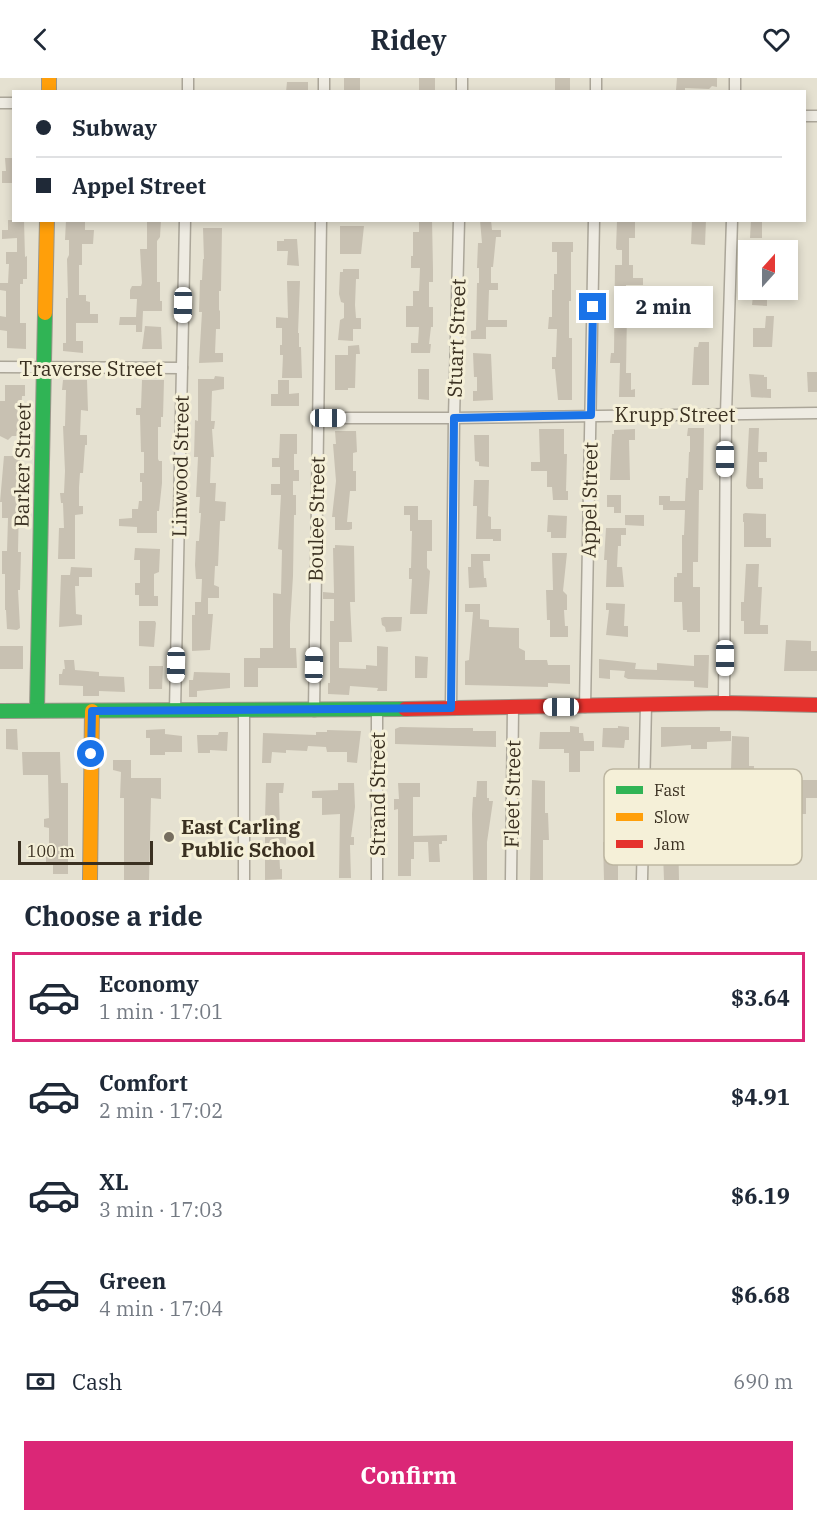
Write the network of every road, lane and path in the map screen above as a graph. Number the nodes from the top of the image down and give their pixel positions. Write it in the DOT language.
graph roads {
  1 [pos="46,222"];
  2 [pos="185,222"];
  3 [pos="321,222"];
  4 [pos="459,222"];
  5 [pos="594,222"];
  6 [pos="732,222"];
  7 [pos="0,368"];
  8 [pos="44,368"];
  9 [pos="182,368"];
  10 [pos="817,413"];
  11 [pos="726,414"];
  12 [pos="591,415"];
  13 [pos="317,418"];
  14 [pos="454,418"];
  15 [pos="724,703"];
  16 [pos="646,705"];
  17 [pos="817,705"];
  18 [pos="585,707"];
  19 [pos="377,708"];
  20 [pos="451,708"];
  21 [pos="513,708"];
  22 [pos="37,710"];
  23 [pos="0,711"];
  24 [pos="92,711"];
  25 [pos="175,711"];
  26 [pos="244,711"];
  27 [pos="314,711"];
  28 [pos="645,769"];
  29 [pos="642,865"];
  30 [pos="90,880"];
  31 [pos="244,880"];
  32 [pos="377,880"];
  33 [pos="511,880"];
  34 [pos="642,880"];
  1 -- 8 [label="main road, Barker Street"];
  2 -- 9 [label="street, Linwood Street"];
  3 -- 13 [label="street, Boulee Street"];
  4 -- 14 [label="street, Stuart Street"];
  5 -- 12 [label="street, Appel Street"];
  6 -- 11 [label="street"];
  7 -- 8 [label="street, Traverse Street"];
  8 -- 9 [label="street, Traverse Street"];
  8 -- 22 [label="main road, Barker Street"];
  9 -- 25 [label="street, Linwood Street"];
  10 -- 11 [label="street, Krupp Street"];
  11 -- 12 [label="street, Krupp Street"];
  11 -- 15 [label="street"];
  12 -- 14 [label="street, Krupp Street"];
  12 -- 18 [label="street, Appel Street"];
  13 -- 14 [label="street, Krupp Street"];
  13 -- 27 [label="street, Boulee Street"];
  14 -- 20 [label="street, Stuart Street"];
  15 -- 16 [label="main road"];
  15 -- 17 [label="main road"];
  16 -- 18 [label="main road"];
  16 -- 28 [label="street"];
  18 -- 21 [label="main road"];
  19 -- 20 [label="main road"];
  19 -- 27 [label="main road"];
  19 -- 32 [label="street, Strand Street"];
  20 -- 21 [label="main road"];
  21 -- 33 [label="street, Fleet Street"];
  22 -- 23 [label="main road"];
  22 -- 24 [label="main road"];
  24 -- 25 [label="main road"];
  24 -- 30 [label="main road"];
  25 -- 26 [label="main road"];
  26 -- 27 [label="main road"];
  26 -- 31 [label="street"];
  29 -- 34 [label="street"];
}
